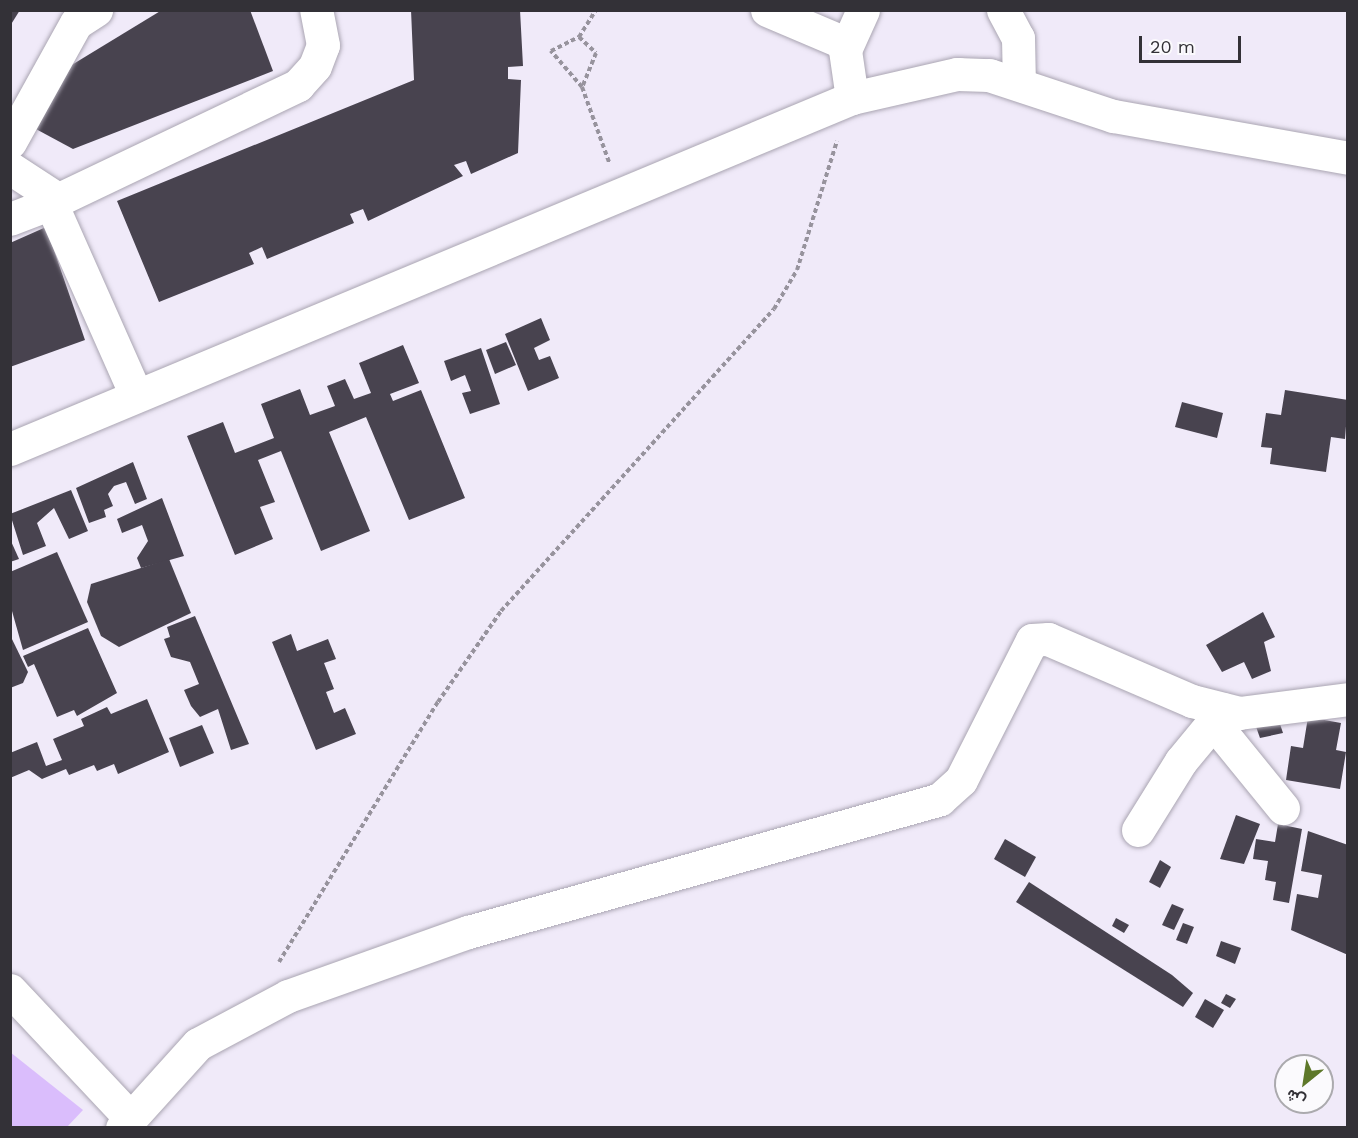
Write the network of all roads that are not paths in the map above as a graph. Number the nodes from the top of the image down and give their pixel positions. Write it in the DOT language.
graph roads {
  1 [pos="316,10"];
  2 [pos="767,10"];
  3 [pos="863,10"];
  4 [pos="1003,10"];
  5 [pos="76,15"];
  6 [pos="847,44"];
  7 [pos="1019,84"];
  8 [pos="852,98"];
  9 [pos="10,142"];
  10 [pos="1347,158"];
  11 [pos="10,168"];
  12 [pos="55,202"];
  13 [pos="10,219"];
  14 [pos="136,395"];
  15 [pos="10,449"];
  16 [pos="1347,699"];
  17 [pos="1218,716"];
  18 [pos="1283,808"];
  19 [pos="1138,830"];
  20 [pos="10,990"];
  21 [pos="126,1123"];
  1 -- 12 [label="street"];
  2 -- 6 [label="street"];
  3 -- 6 [label="street"];
  4 -- 7 [label="street"];
  5 -- 9 [label="street"];
  6 -- 8 [label="street"];
  7 -- 8 [label="street"];
  7 -- 10 [label="street"];
  8 -- 14 [label="street"];
  11 -- 12 [label="street"];
  12 -- 13 [label="street"];
  12 -- 14 [label="street"];
  14 -- 15 [label="street"];
  16 -- 17 [label="street"];
  17 -- 18 [label="street"];
  17 -- 19 [label="street"];
  17 -- 21 [label="street"];
  20 -- 21 [label="street"];
}
